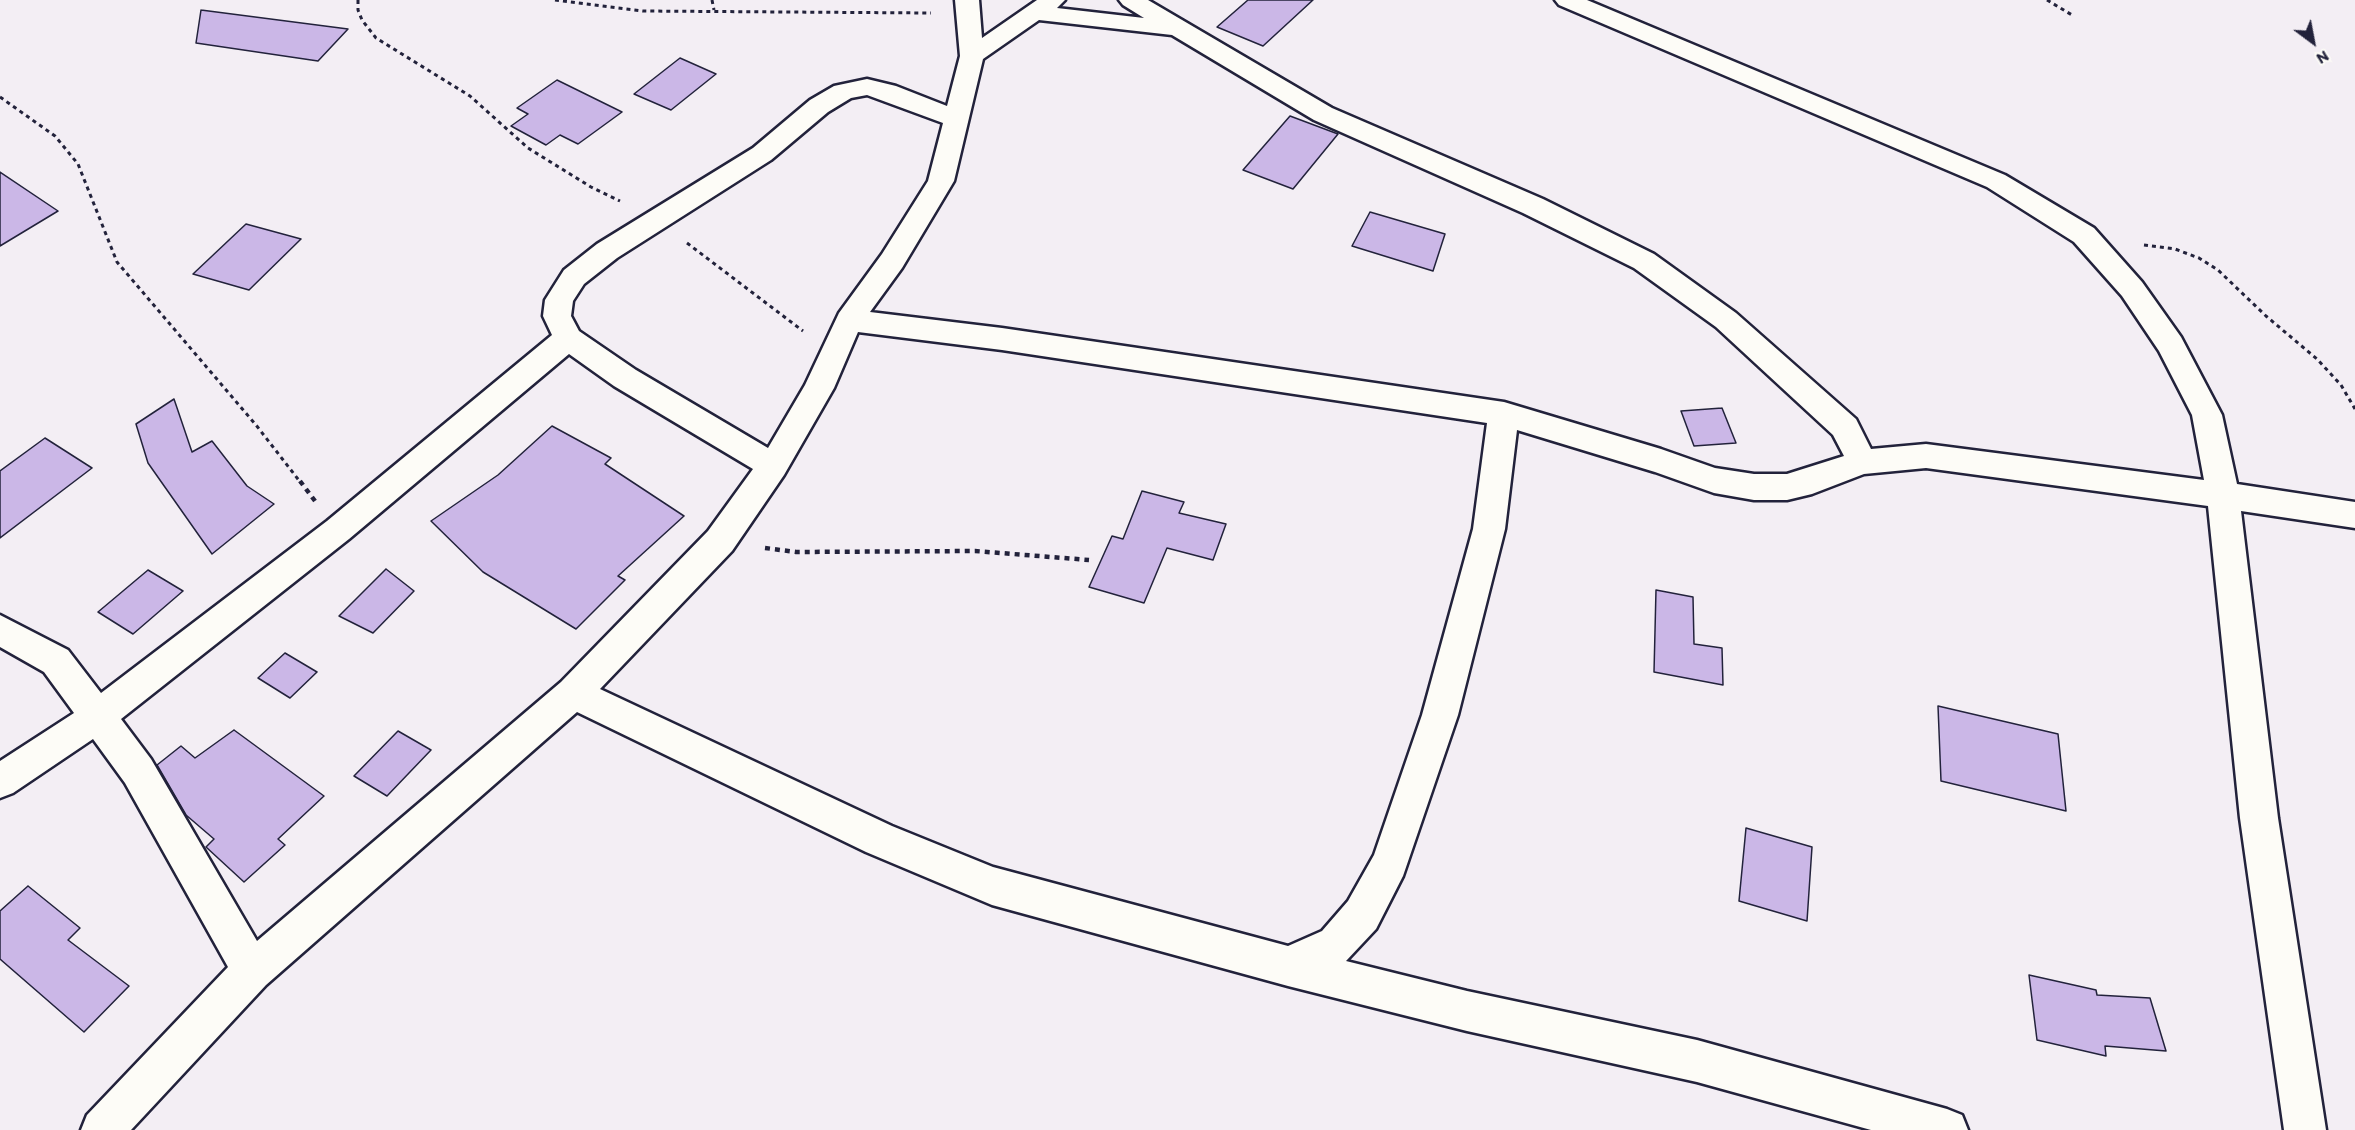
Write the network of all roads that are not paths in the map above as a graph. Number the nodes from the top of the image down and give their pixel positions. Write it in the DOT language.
graph roads {
  1 [pos="1131,0"];
  2 [pos="1567,0"];
  3 [pos="967,6"];
  4 [pos="1045,6"];
  5 [pos="1177,28"];
  6 [pos="972,56"];
  7 [pos="956,119"];
  8 [pos="849,320"];
  9 [pos="568,338"];
  10 [pos="1504,414"];
  11 [pos="1862,462"];
  12 [pos="773,466"];
  13 [pos="2223,495"];
  14 [pos="2355,515"];
  15 [pos="0,630"];
  16 [pos="573,693"];
  17 [pos="97,717"];
  18 [pos="0,781"];
  19 [pos="1288,966"];
  20 [pos="252,971"];
  21 [pos="102,1130"];
  22 [pos="1947,1130"];
  23 [pos="2305,1130"];
  1 -- 5 [label="street"];
  2 -- 13 [label="street"];
  3 -- 6 [label="street"];
  4 -- 5 [label="street"];
  4 -- 6 [label="street"];
  5 -- 11 [label="street"];
  6 -- 7 [label="street"];
  7 -- 8 [label="street"];
  7 -- 9 [label="street"];
  8 -- 10 [label="street"];
  8 -- 12 [label="street"];
  9 -- 12 [label="street"];
  9 -- 17 [label="street"];
  10 -- 11 [label="street"];
  10 -- 19 [label="street"];
  11 -- 13 [label="street"];
  12 -- 16 [label="street"];
  13 -- 14 [label="street"];
  13 -- 23 [label="street"];
  15 -- 17 [label="street"];
  16 -- 19 [label="street"];
  16 -- 20 [label="street"];
  17 -- 18 [label="street"];
  17 -- 20 [label="street"];
  19 -- 22 [label="street"];
  20 -- 21 [label="street"];
}
